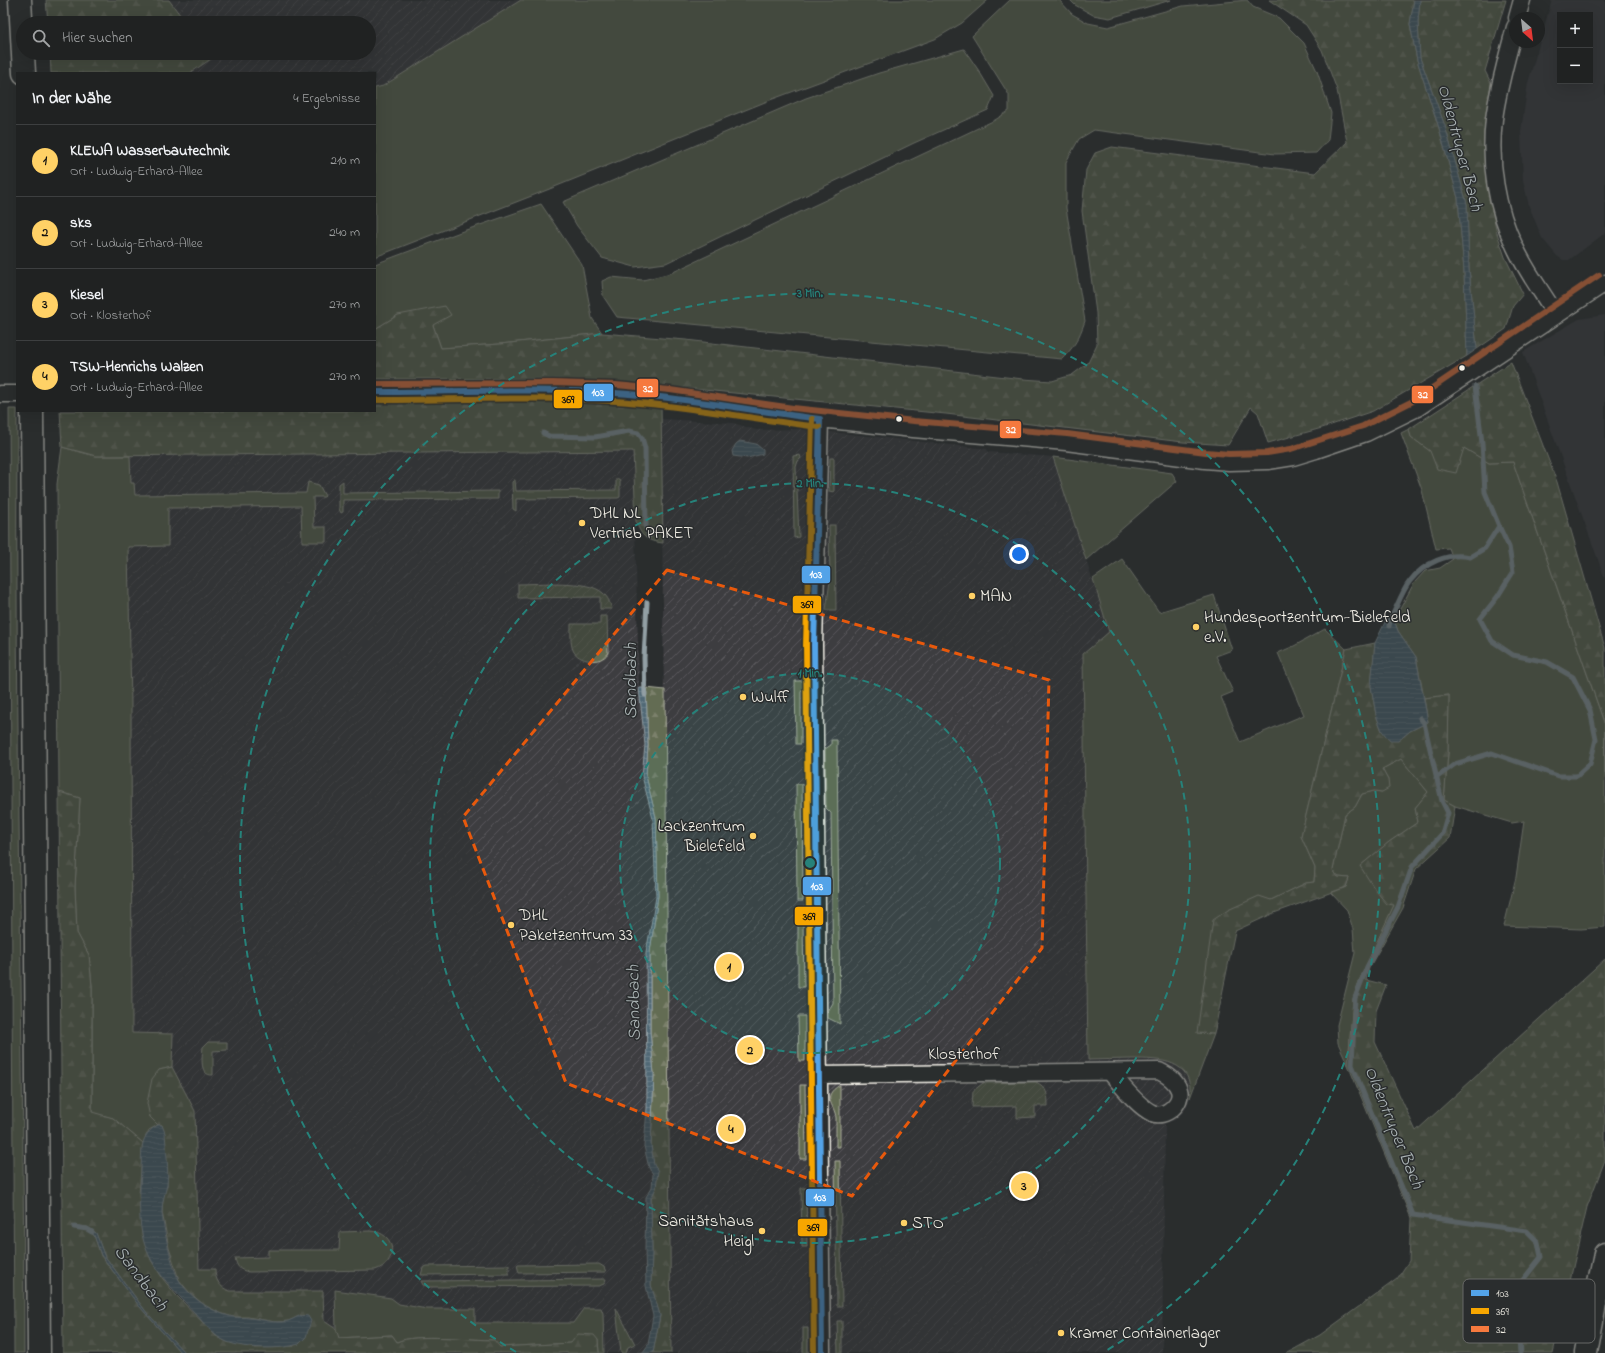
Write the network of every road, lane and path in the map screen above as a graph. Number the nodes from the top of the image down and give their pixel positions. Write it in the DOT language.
graph roads {
  1 [pos="20,0"];
  2 [pos="1522,0"];
  3 [pos="1519,12"];
  4 [pos="21,16"];
  5 [pos="1509,48"];
  6 [pos="23,60"];
  7 [pos="24,72"];
  8 [pos="1604,283"];
  9 [pos="1556,315"];
  10 [pos="376,392"];
  11 [pos="0,394"];
  12 [pos="16,394"];
  13 [pos="32,412"];
  14 [pos="820,419"];
  15 [pos="1110,1072"];
  16 [pos="819,1075"];
  17 [pos="1605,1254"];
  18 [pos="1595,1304"];
  19 [pos="1588,1343"];
  20 [pos="39,1353"];
  21 [pos="822,1353"];
  22 [pos="1586,1353"];
  1 -- 4 [label="main road"];
  2 -- 3 [label="street"];
  5 -- 9 [label="street"];
  6 -- 7 [label="main road"];
  8 -- 9 [label="street"];
  9 -- 14 [label="street"];
  10 -- 14 [label="street"];
  11 -- 12 [label="street"];
  13 -- 20 [label="main road"];
  14 -- 16 [label="street"];
  15 -- 16 [label="street, Klosterhof"];
  16 -- 21 [label="street"];
  17 -- 18 [label="main road"];
  19 -- 22 [label="main road"];
}
